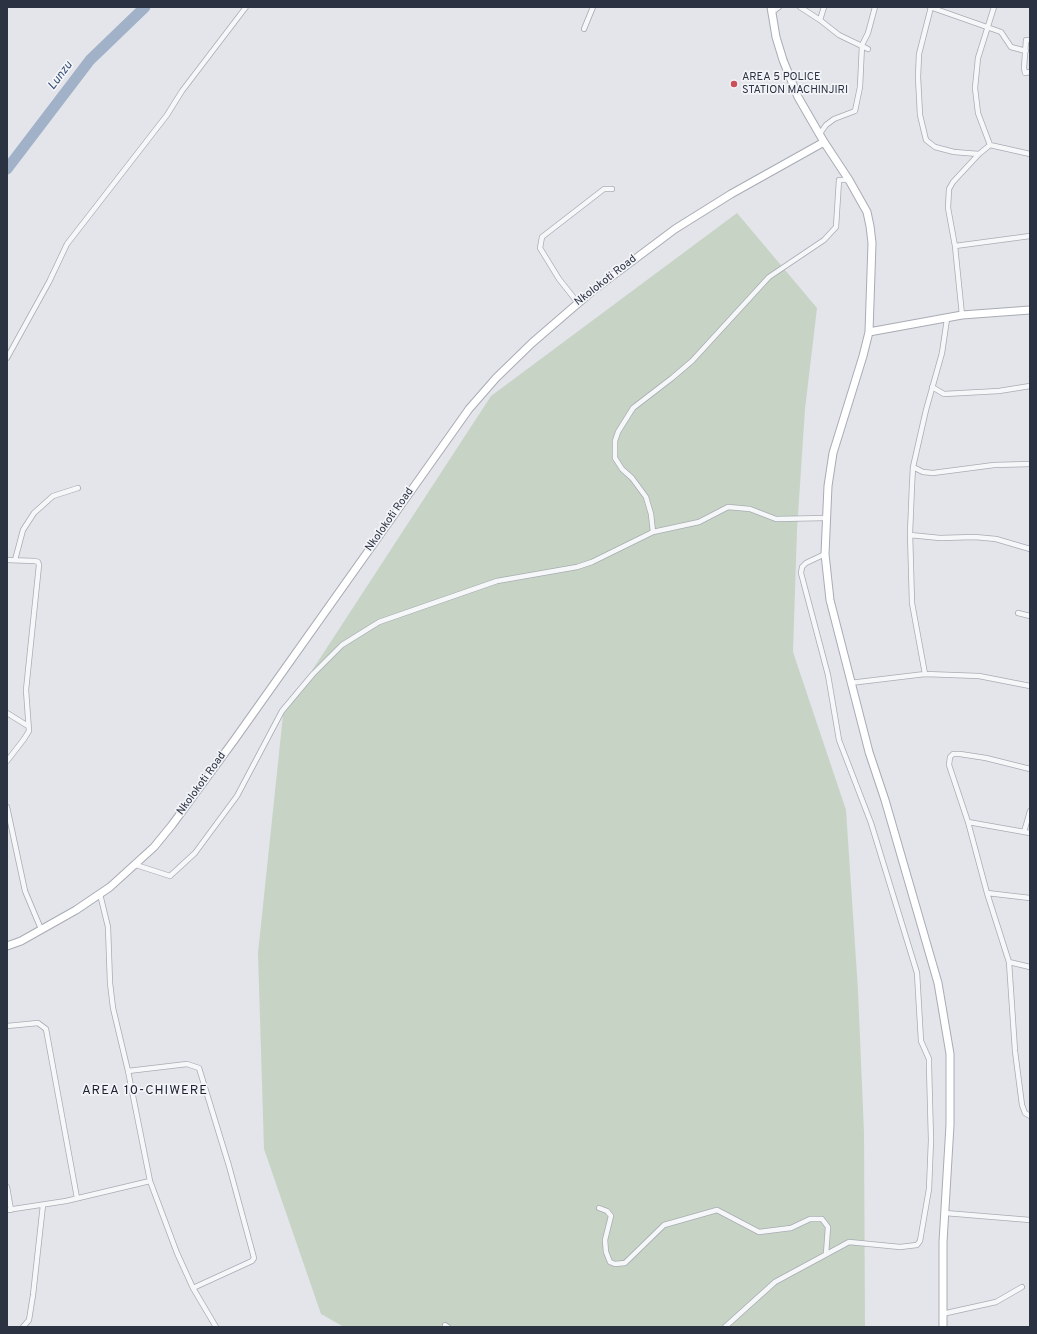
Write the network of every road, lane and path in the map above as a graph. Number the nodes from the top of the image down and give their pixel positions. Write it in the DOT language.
graph roads {
  1 [pos="246,7"];
  2 [pos="593,7"];
  3 [pos="779,7"];
  4 [pos="800,7"];
  5 [pos="824,7"];
  6 [pos="874,7"];
  7 [pos="931,7"];
  8 [pos="994,7"];
  9 [pos="771,10"];
  10 [pos="820,20"];
  11 [pos="987,27"];
  12 [pos="584,29"];
  13 [pos="1030,40"];
  14 [pos="862,45"];
  15 [pos="868,49"];
  16 [pos="1026,51"];
  17 [pos="1030,72"];
  18 [pos="819,135"];
  19 [pos="824,142"];
  20 [pos="990,146"];
  21 [pos="979,154"];
  22 [pos="1030,154"];
  23 [pos="849,180"];
  24 [pos="612,189"];
  25 [pos="1030,236"];
  26 [pos="955,246"];
  27 [pos="578,303"];
  28 [pos="1030,310"];
  29 [pos="962,316"];
  30 [pos="947,319"];
  31 [pos="869,332"];
  32 [pos="7,358"];
  33 [pos="1030,386"];
  34 [pos="932,387"];
  35 [pos="1030,464"];
  36 [pos="913,467"];
  37 [pos="78,488"];
  38 [pos="826,518"];
  39 [pos="653,532"];
  40 [pos="910,535"];
  41 [pos="1030,549"];
  42 [pos="825,554"];
  43 [pos="7,560"];
  44 [pos="15,560"];
  45 [pos="1018,613"];
  46 [pos="1030,616"];
  47 [pos="925,674"];
  48 [pos="850,683"];
  49 [pos="1030,686"];
  50 [pos="7,713"];
  51 [pos="28,726"];
  52 [pos="7,761"];
  53 [pos="1030,769"];
  54 [pos="7,807"];
  55 [pos="1030,811"];
  56 [pos="968,822"];
  57 [pos="1024,832"];
  58 [pos="1030,833"];
  59 [pos="136,865"];
  60 [pos="987,893"];
  61 [pos="100,894"];
  62 [pos="1030,898"];
  63 [pos="41,929"];
  64 [pos="7,946"];
  65 [pos="1009,962"];
  66 [pos="1030,967"];
  67 [pos="7,1026"];
  68 [pos="128,1071"];
  69 [pos="1030,1116"];
  70 [pos="150,1181"];
  71 [pos="7,1187"];
  72 [pos="78,1198"];
  73 [pos="44,1205"];
  74 [pos="599,1208"];
  75 [pos="9,1210"];
  76 [pos="945,1213"];
  77 [pos="1030,1220"];
  78 [pos="826,1254"];
  79 [pos="1022,1287"];
  80 [pos="193,1288"];
  81 [pos="942,1314"];
  82 [pos="23,1327"];
  83 [pos="216,1327"];
  84 [pos="724,1327"];
  85 [pos="942,1327"];
  1 -- 32 [label="street"];
  2 -- 12 [label="street"];
  3 -- 9 [label="street"];
  4 -- 10 [label="street"];
  5 -- 10 [label="street"];
  6 -- 14 [label="street"];
  7 -- 11 [label="street"];
  7 -- 21 [label="street"];
  8 -- 11 [label="street"];
  9 -- 18 [label="main road"];
  10 -- 14 [label="street"];
  11 -- 16 [label="street"];
  11 -- 20 [label="street"];
  13 -- 16 [label="street"];
  14 -- 15 [label="street"];
  14 -- 18 [label="street"];
  16 -- 17 [label="street"];
  18 -- 19 [label="main road"];
  19 -- 23 [label="main road"];
  19 -- 27 [label="main road, Nkolokoti Road"];
  20 -- 21 [label="street"];
  20 -- 22 [label="street"];
  21 -- 26 [label="street"];
  23 -- 31 [label="main road"];
  23 -- 39 [label="street"];
  24 -- 27 [label="street"];
  25 -- 26 [label="street"];
  26 -- 29 [label="street"];
  27 -- 59 [label="main road, Nkolokoti Road"];
  28 -- 29 [label="main road"];
  29 -- 30 [label="main road"];
  30 -- 31 [label="main road"];
  30 -- 34 [label="street"];
  31 -- 38 [label="main road"];
  33 -- 34 [label="street"];
  34 -- 36 [label="street"];
  35 -- 36 [label="street"];
  36 -- 40 [label="street"];
  37 -- 44 [label="street"];
  38 -- 39 [label="street"];
  38 -- 42 [label="main road"];
  39 -- 59 [label="street"];
  40 -- 41 [label="street"];
  40 -- 47 [label="street"];
  42 -- 48 [label="main road"];
  42 -- 78 [label="street"];
  43 -- 44 [label="street"];
  44 -- 51 [label="street"];
  45 -- 46 [label="street"];
  47 -- 48 [label="street"];
  47 -- 49 [label="street"];
  48 -- 76 [label="main road"];
  50 -- 51 [label="street"];
  51 -- 52 [label="street"];
  53 -- 56 [label="street"];
  54 -- 63 [label="street"];
  55 -- 57 [label="street"];
  56 -- 57 [label="street"];
  56 -- 60 [label="street"];
  57 -- 58 [label="street"];
  59 -- 61 [label="main road, Nkolokoti Road"];
  60 -- 62 [label="street"];
  60 -- 65 [label="street"];
  61 -- 63 [label="main road, Nkolokoti Road"];
  61 -- 68 [label="street"];
  63 -- 64 [label="main road, Nkolokoti Road"];
  65 -- 66 [label="street"];
  65 -- 69 [label="street"];
  67 -- 72 [label="street"];
  68 -- 70 [label="street"];
  68 -- 80 [label="street"];
  70 -- 72 [label="street"];
  70 -- 80 [label="street"];
  71 -- 75 [label="street"];
  72 -- 73 [label="street"];
  73 -- 75 [label="street"];
  73 -- 82 [label="street"];
  74 -- 78 [label="street"];
  76 -- 77 [label="street"];
  76 -- 81 [label="main road"];
  78 -- 84 [label="street"];
  79 -- 81 [label="street"];
  80 -- 83 [label="street"];
  81 -- 85 [label="main road"];
}
